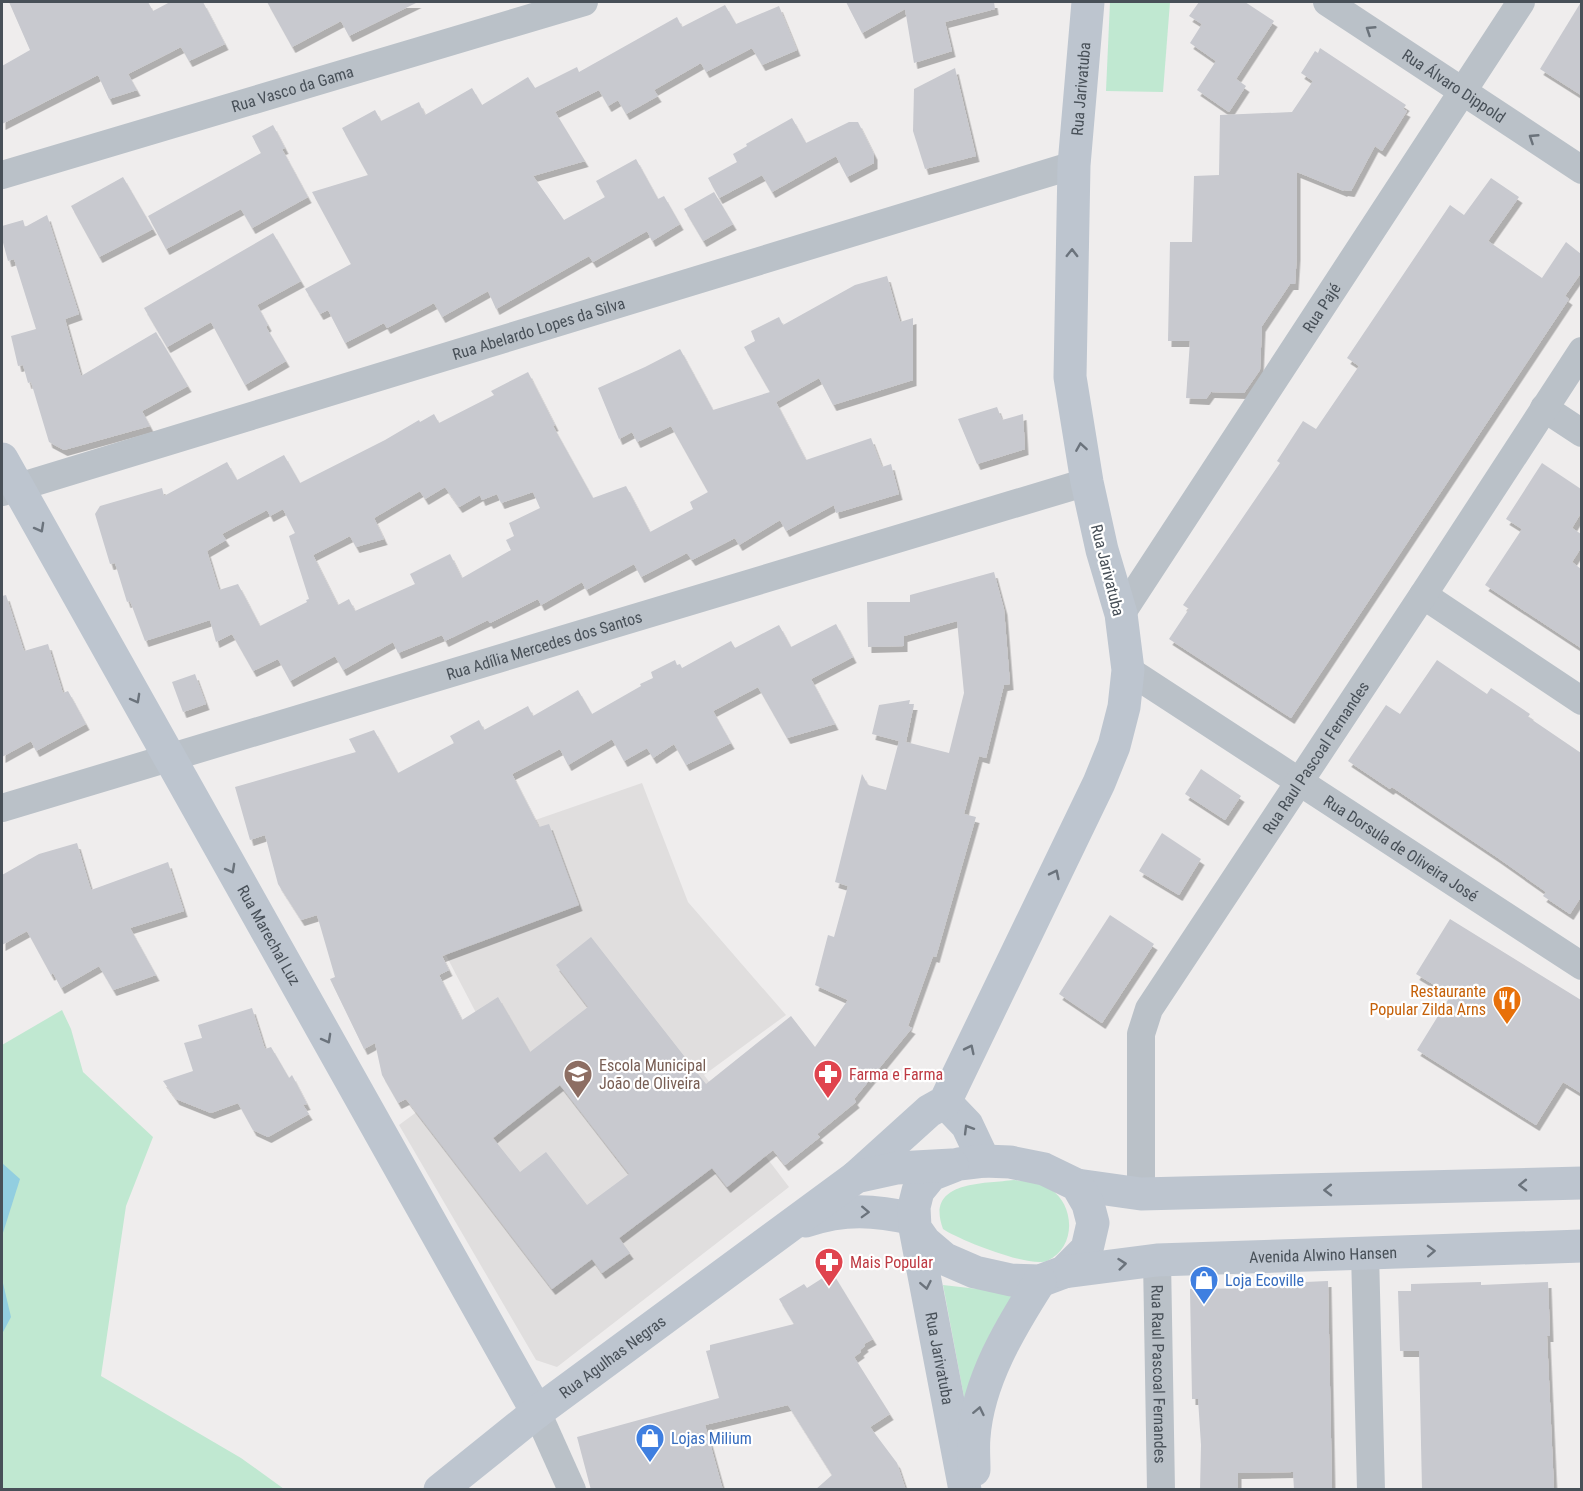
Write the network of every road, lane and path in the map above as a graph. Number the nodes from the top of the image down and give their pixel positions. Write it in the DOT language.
graph roads {
  1 [pos="584,2"];
  2 [pos="1088,2"];
  3 [pos="1327,2"];
  4 [pos="1521,2"];
  5 [pos="1462,91"];
  6 [pos="1074,165"];
  7 [pos="1581,170"];
  8 [pos="2,175"];
  9 [pos="1581,351"];
  10 [pos="1544,408"];
  11 [pos="1581,433"];
  12 [pos="2,459"];
  13 [pos="1087,482"];
  14 [pos="9,489"];
  15 [pos="1423,595"];
  16 [pos="1121,614"];
  17 [pos="1128,670"];
  18 [pos="1581,701"];
  19 [pos="169,758"];
  20 [pos="1299,782"];
  21 [pos="2,808"];
  22 [pos="1581,966"];
  23 [pos="945,1102"];
  24 [pos="917,1121"];
  25 [pos="972,1162"];
  26 [pos="856,1177"];
  27 [pos="1581,1183"];
  28 [pos="1077,1185"];
  29 [pos="1141,1194"];
  30 [pos="916,1201"];
  31 [pos="788,1228"];
  32 [pos="1581,1246"];
  33 [pos="1365,1253"];
  34 [pos="1157,1260"];
  35 [pos="1052,1277"];
  36 [pos="537,1412"];
  37 [pos="440,1490"];
  38 [pos="572,1490"];
  39 [pos="965,1490"];
  40 [pos="974,1490"];
  41 [pos="1161,1490"];
  42 [pos="1371,1490"];
  1 -- 8 [label="street, Rua Vasco da Gama"];
  2 -- 6 [label="main road, Rua Jarivatuba"];
  5 -- 3 [label="street, Rua Álvaro Dippold, one-way"];
  4 -- 5 [label="street, Rua Pajé"];
  7 -- 5 [label="street, Rua Álvaro Dippold, one-way"];
  5 -- 16 [label="street, Rua Pajé"];
  13 -- 6 [label="main road, Rua Jarivatuba, one-way"];
  6 -- 14 [label="street, Rua Abelardo Lopes da Silva"];
  9 -- 10 [label="street, Rua Raul Pascoal Fernandes"];
  10 -- 11 [label="street"];
  10 -- 15 [label="street, Rua Raul Pascoal Fernandes"];
  12 -- 14 [label="main road, Rua Marechal Luz"];
  13 -- 16 [label="main road, Rua Jarivatuba"];
  13 -- 19 [label="street, Rua Adília Mercedes dos Santos"];
  14 -- 19 [label="main road, Rua Marechal Luz, one-way"];
  15 -- 18 [label="street"];
  15 -- 20 [label="street, Rua Raul Pascoal Fernandes"];
  16 -- 17 [label="main road, Rua Jarivatuba"];
  17 -- 20 [label="street, Rua Dorsula de Oliveira José"];
  23 -- 17 [label="main road, Rua Jarivatuba, one-way"];
  19 -- 21 [label="street, Rua Adília Mercedes dos Santos"];
  19 -- 36 [label="main road, Rua Marechal Luz, one-way"];
  20 -- 22 [label="street, Rua Dorsula de Oliveira José"];
  20 -- 29 [label="street, Rua Raul Pascoal Fernandes"];
  23 -- 24 [label="main road"];
  25 -- 23 [label="main road, one-way"];
  24 -- 26 [label="main road, Rua Agulhas Negras"];
  24 -- 30 [label="main road, Rua Jarivatuba"];
  25 -- 28 [label="main road"];
  25 -- 30 [label="main road, Rua Agulhas Negras"];
  26 -- 30 [label="main road, Rua Agulhas Negras"];
  26 -- 31 [label="main road, Rua Agulhas Negras"];
  27 -- 29 [label="main road, one-way"];
  28 -- 29 [label="main road"];
  28 -- 35 [label="main road"];
  31 -- 30 [label="main road, Rua Agulhas Negras, one-way"];
  30 -- 35 [label="main road"];
  30 -- 39 [label="main road, Rua Jarivatuba, one-way"];
  31 -- 36 [label="main road, Rua Agulhas Negras"];
  33 -- 32 [label="main road, Avenida Alwino Hansen, one-way"];
  33 -- 34 [label="main road, Avenida Alwino Hansen"];
  33 -- 42 [label="street"];
  35 -- 34 [label="main road, Avenida Alwino Hansen, one-way"];
  34 -- 41 [label="street, Rua Raul Pascoal Fernandes"];
  40 -- 35 [label="main road, Rua Jarivatuba, one-way"];
  36 -- 37 [label="main road, Rua Agulhas Negras"];
  36 -- 38 [label="street"];
}
